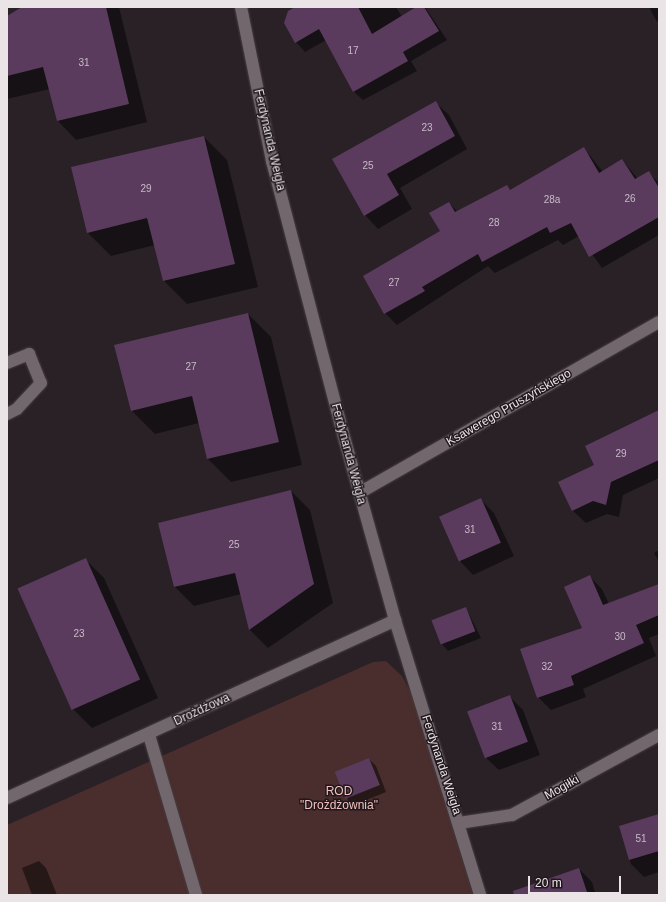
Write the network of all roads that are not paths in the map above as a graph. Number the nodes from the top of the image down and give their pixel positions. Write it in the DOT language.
graph roads {
  1 [pos="241,7"];
  2 [pos="659,322"];
  3 [pos="7,363"];
  4 [pos="7,414"];
  5 [pos="358,493"];
  6 [pos="395,620"];
  7 [pos="149,735"];
  8 [pos="659,735"];
  9 [pos="7,798"];
  10 [pos="459,823"];
  11 [pos="196,895"];
  12 [pos="480,895"];
  1 -- 5 [label="street, Ferdynanda Weigla"];
  2 -- 5 [label="street, Ksawerego Pruszyńskiego"];
  3 -- 4 [label="street"];
  5 -- 6 [label="street, Ferdynanda Weigla"];
  6 -- 7 [label="street, Drożdżowa"];
  6 -- 10 [label="street, Ferdynanda Weigla"];
  7 -- 9 [label="street, Drożdżowa"];
  7 -- 11 [label="street"];
  8 -- 10 [label="street, Mogiłki"];
  10 -- 12 [label="street, Ferdynanda Weigla"];
}
